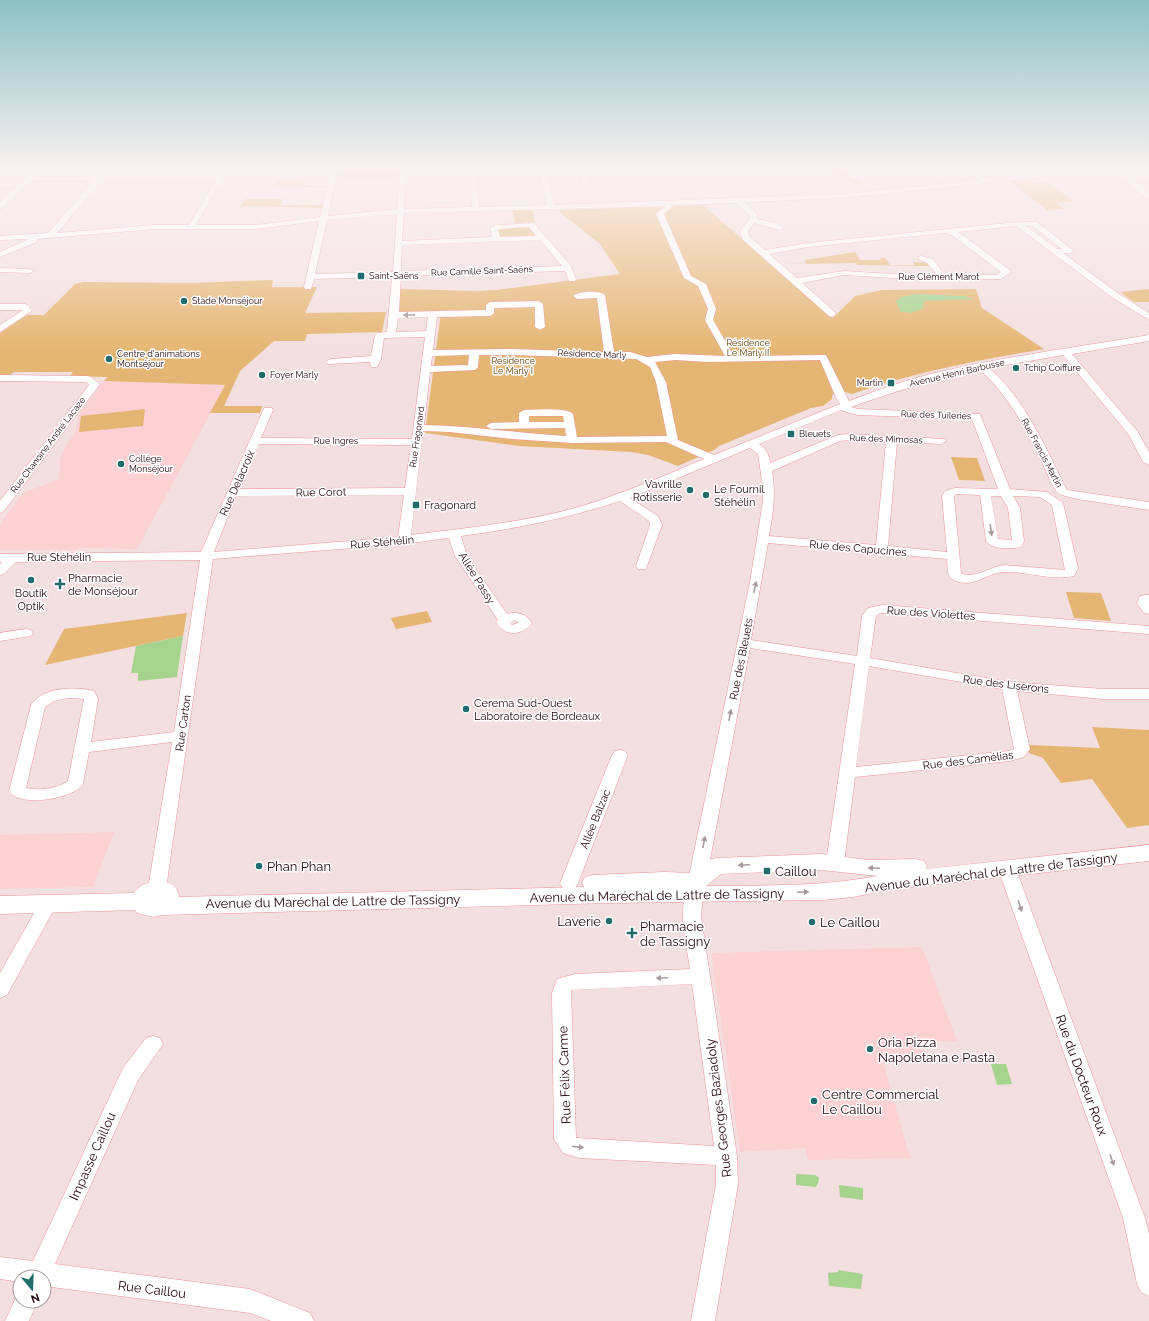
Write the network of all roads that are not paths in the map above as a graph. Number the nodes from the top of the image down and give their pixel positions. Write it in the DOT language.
graph roads {
  1 [pos="55,230"];
  2 [pos="123,230"];
  3 [pos="322,230"];
  4 [pos="399,230"];
  5 [pos="494,230"];
  6 [pos="535,230"];
  7 [pos="667,230"];
  8 [pos="745,230"];
  9 [pos="960,230"];
  10 [pos="1026,230"];
  11 [pos="1042,230"];
  12 [pos="946,231"];
  13 [pos="40,236"];
  14 [pos="50,236"];
  15 [pos="0,238"];
  16 [pos="542,238"];
  17 [pos="497,240"];
  18 [pos="398,243"];
  19 [pos="1057,251"];
  20 [pos="764,253"];
  21 [pos="0,255"];
  22 [pos="921,258"];
  23 [pos="568,268"];
  24 [pos="0,270"];
  25 [pos="30,271"];
  26 [pos="395,274"];
  27 [pos="938,276"];
  28 [pos="311,277"];
  29 [pos="572,279"];
  30 [pos="796,281"];
  31 [pos="308,287"];
  32 [pos="577,296"];
  33 [pos="0,307"];
  34 [pos="433,314"];
  35 [pos="832,314"];
  36 [pos="394,315"];
  37 [pos="1149,317"];
  38 [pos="540,327"];
  39 [pos="0,329"];
  40 [pos="430,334"];
  41 [pos="391,335"];
  42 [pos="1144,339"];
  43 [pos="1149,349"];
  44 [pos="474,352"];
  45 [pos="1065,352"];
  46 [pos="429,353"];
  47 [pos="608,353"];
  48 [pos="731,358"];
  49 [pos="647,360"];
  50 [pos="331,362"];
  51 [pos="981,366"];
  52 [pos="426,369"];
  53 [pos="2,380"];
  54 [pos="844,405"];
  55 [pos="268,410"];
  56 [pos="418,428"];
  57 [pos="450,429"];
  58 [pos="892,439"];
  59 [pos="572,440"];
  60 [pos="673,440"];
  61 [pos="255,441"];
  62 [pos="941,441"];
  63 [pos="416,442"];
  64 [pos="750,444"];
  65 [pos="713,459"];
  66 [pos="1149,462"];
  67 [pos="766,469"];
  68 [pos="410,491"];
  69 [pos="985,492"];
  70 [pos="1005,492"];
  71 [pos="232,493"];
  72 [pos="621,497"];
  73 [pos="1149,506"];
  74 [pos="0,509"];
  75 [pos="454,534"];
  76 [pos="764,539"];
  77 [pos="404,540"];
  78 [pos="882,550"];
  79 [pos="208,556"];
  80 [pos="953,556"];
  81 [pos="6,558"];
  82 [pos="642,566"];
  83 [pos="0,571"];
  84 [pos="505,620"];
  85 [pos="1149,630"];
  86 [pos="26,633"];
  87 [pos="0,637"];
  88 [pos="743,643"];
  89 [pos="864,661"];
  90 [pos="1009,686"];
  91 [pos="1149,694"];
  92 [pos="181,736"];
  93 [pos="82,748"];
  94 [pos="620,755"];
  95 [pos="848,773"];
  96 [pos="1149,840"];
  97 [pos="1149,853"];
  98 [pos="835,863"];
  99 [pos="1008,869"];
  100 [pos="569,883"];
  101 [pos="696,887"];
  102 [pos="157,897"];
  103 [pos="48,904"];
  104 [pos="0,905"];
  105 [pos="701,976"];
  106 [pos="0,990"];
  107 [pos="153,1044"];
  108 [pos="726,1156"];
  109 [pos="0,1268"];
  110 [pos="41,1269"];
  111 [pos="12,1270"];
  112 [pos="52,1277"];
  113 [pos="1149,1284"];
  114 [pos="22,1309"];
  115 [pos="17,1321"];
  116 [pos="302,1321"];
  117 [pos="703,1321"];
  1 -- 14 [label="street"];
  2 -- 14 [label="street"];
  3 -- 28 [label="street"];
  4 -- 18 [label="street"];
  5 -- 17 [label="street"];
  6 -- 16 [label="street"];
  7 -- 48 [label="street"];
  8 -- 20 [label="street"];
  9 -- 12 [label="street"];
  10 -- 19 [label="street"];
  11 -- 19 [label="street"];
  12 -- 20 [label="street"];
  12 -- 27 [label="street, Rue Clément Marot"];
  13 -- 14 [label="street"];
  13 -- 15 [label="street"];
  13 -- 21 [label="street"];
  16 -- 17 [label="street"];
  16 -- 23 [label="street"];
  17 -- 18 [label="street"];
  18 -- 26 [label="street"];
  19 -- 37 [label="street"];
  20 -- 30 [label="street"];
  22 -- 27 [label="street"];
  23 -- 26 [label="street, Rue Camille Saint-Saëns"];
  23 -- 29 [label="street"];
  24 -- 25 [label="street"];
  26 -- 28 [label="street, Rue Camille Saint-Saëns"];
  26 -- 36 [label="street"];
  27 -- 30 [label="street, Rue Clément Marot"];
  28 -- 31 [label="street"];
  30 -- 35 [label="street"];
  32 -- 47 [label="street"];
  33 -- 39 [label="street"];
  34 -- 36 [label="street, one-way"];
  34 -- 38 [label="street"];
  34 -- 40 [label="street, Rue Fragonard"];
  36 -- 41 [label="street"];
  40 -- 41 [label="street"];
  40 -- 46 [label="street, Rue Fragonard"];
  41 -- 50 [label="street"];
  42 -- 43 [label="street"];
  42 -- 45 [label="street, Avenue Henri Barbusse"];
  44 -- 46 [label="street, Résidence Marly"];
  44 -- 47 [label="street, Résidence Marly"];
  44 -- 52 [label="street"];
  45 -- 51 [label="street, Avenue Henri Barbusse"];
  45 -- 66 [label="street"];
  46 -- 52 [label="street, Rue Fragonard"];
  47 -- 49 [label="street, Résidence Marly"];
  48 -- 49 [label="street"];
  48 -- 54 [label="street"];
  49 -- 60 [label="street"];
  51 -- 54 [label="street, Avenue Henri Barbusse"];
  51 -- 73 [label="street, Rue Francis Martin"];
  52 -- 56 [label="street, Rue Fragonard"];
  53 -- 74 [label="street, Rue Chanoine André Lacaze"];
  54 -- 64 [label="street, Avenue Henri Barbusse"];
  54 -- 70 [label="street, Rue des Tuileries"];
  55 -- 61 [label="street, Rue Delacroix"];
  56 -- 57 [label="street"];
  56 -- 63 [label="street, Rue Fragonard"];
  57 -- 59 [label="street"];
  57 -- 59 [label="street"];
  58 -- 62 [label="street, Rue des Mimosas"];
  58 -- 67 [label="street, Rue des Mimosas"];
  58 -- 78 [label="street"];
  59 -- 60 [label="street"];
  60 -- 65 [label="street"];
  61 -- 63 [label="street, Rue Ingres"];
  61 -- 71 [label="street, Rue Delacroix"];
  63 -- 68 [label="street, Rue Fragonard"];
  64 -- 65 [label="street, Rue Stéhélin"];
  64 -- 67 [label="street, Rue des Bleuets"];
  65 -- 72 [label="street, Rue Stéhélin"];
  67 -- 76 [label="street, Rue des Bleuets"];
  68 -- 71 [label="street, Rue Corot"];
  68 -- 77 [label="street, Rue Fragonard"];
  69 -- 70 [label="street, Rue Francis Martin"];
  69 -- 70 [label="street, one-way"];
  69 -- 80 [label="street, Rue Francis Martin"];
  70 -- 80 [label="street, Rue Francis Martin"];
  71 -- 79 [label="street, Rue Delacroix"];
  72 -- 75 [label="street, Rue Stéhélin"];
  72 -- 82 [label="street"];
  75 -- 77 [label="street, Rue Stéhélin"];
  75 -- 84 [label="street, Allée Passy"];
  76 -- 78 [label="street, Rue des Capucines"];
  88 -- 76 [label="street, Rue des Bleuets, one-way"];
  77 -- 79 [label="street, Rue Stéhélin"];
  78 -- 80 [label="street, Rue des Capucines"];
  79 -- 81 [label="street, Rue Stéhélin"];
  79 -- 92 [label="street, Rue Carton"];
  81 -- 83 [label="street"];
  85 -- 89 [label="street, Rue des Violettes"];
  86 -- 87 [label="street"];
  88 -- 89 [label="street, Rue des Liserons"];
  101 -- 88 [label="street, Rue des Bleuets, one-way"];
  89 -- 90 [label="street, Rue des Liserons"];
  89 -- 95 [label="street, Rue des Violettes"];
  90 -- 91 [label="street, Rue des Liserons"];
  90 -- 95 [label="street, Rue des Camélias"];
  92 -- 93 [label="street"];
  92 -- 102 [label="street, Rue Carton"];
  93 -- 93 [label="street"];
  94 -- 100 [label="street, Allée Balzac"];
  95 -- 98 [label="street, Rue des Violettes"];
  96 -- 98 [label="main road, Avenue du Maréchal de Lattre de Tassigny, one-way"];
  97 -- 99 [label="main road, Avenue du Maréchal de Lattre de Tassigny"];
  98 -- 101 [label="main road, Avenue du Maréchal de Lattre de Tassigny, one-way"];
  101 -- 99 [label="main road, Avenue du Maréchal de Lattre de Tassigny, one-way"];
  99 -- 113 [label="street, Rue du Docteur Roux, one-way"];
  100 -- 101 [label="main road, Avenue du Maréchal de Lattre de Tassigny"];
  100 -- 102 [label="main road, Avenue du Maréchal de Lattre de Tassigny"];
  101 -- 102 [label="main road, Avenue du Maréchal de Lattre de Tassigny"];
  101 -- 105 [label="street, Rue Georges Baziadoly"];
  102 -- 103 [label="main road, Avenue du Maréchal de Lattre de Tassigny"];
  103 -- 104 [label="main road, Avenue du Maréchal de Lattre de Tassigny"];
  103 -- 106 [label="street"];
  105 -- 108 [label="street, Rue Georges Baziadoly"];
  105 -- 108 [label="street, Rue Félix Carme, one-way"];
  107 -- 110 [label="street, Impasse Caillou"];
  108 -- 117 [label="street, Rue Georges Baziadoly"];
  109 -- 111 [label="street, Rue Caillou"];
  112 -- 116 [label="street, Rue Caillou"];
  114 -- 115 [label="street"];
}
